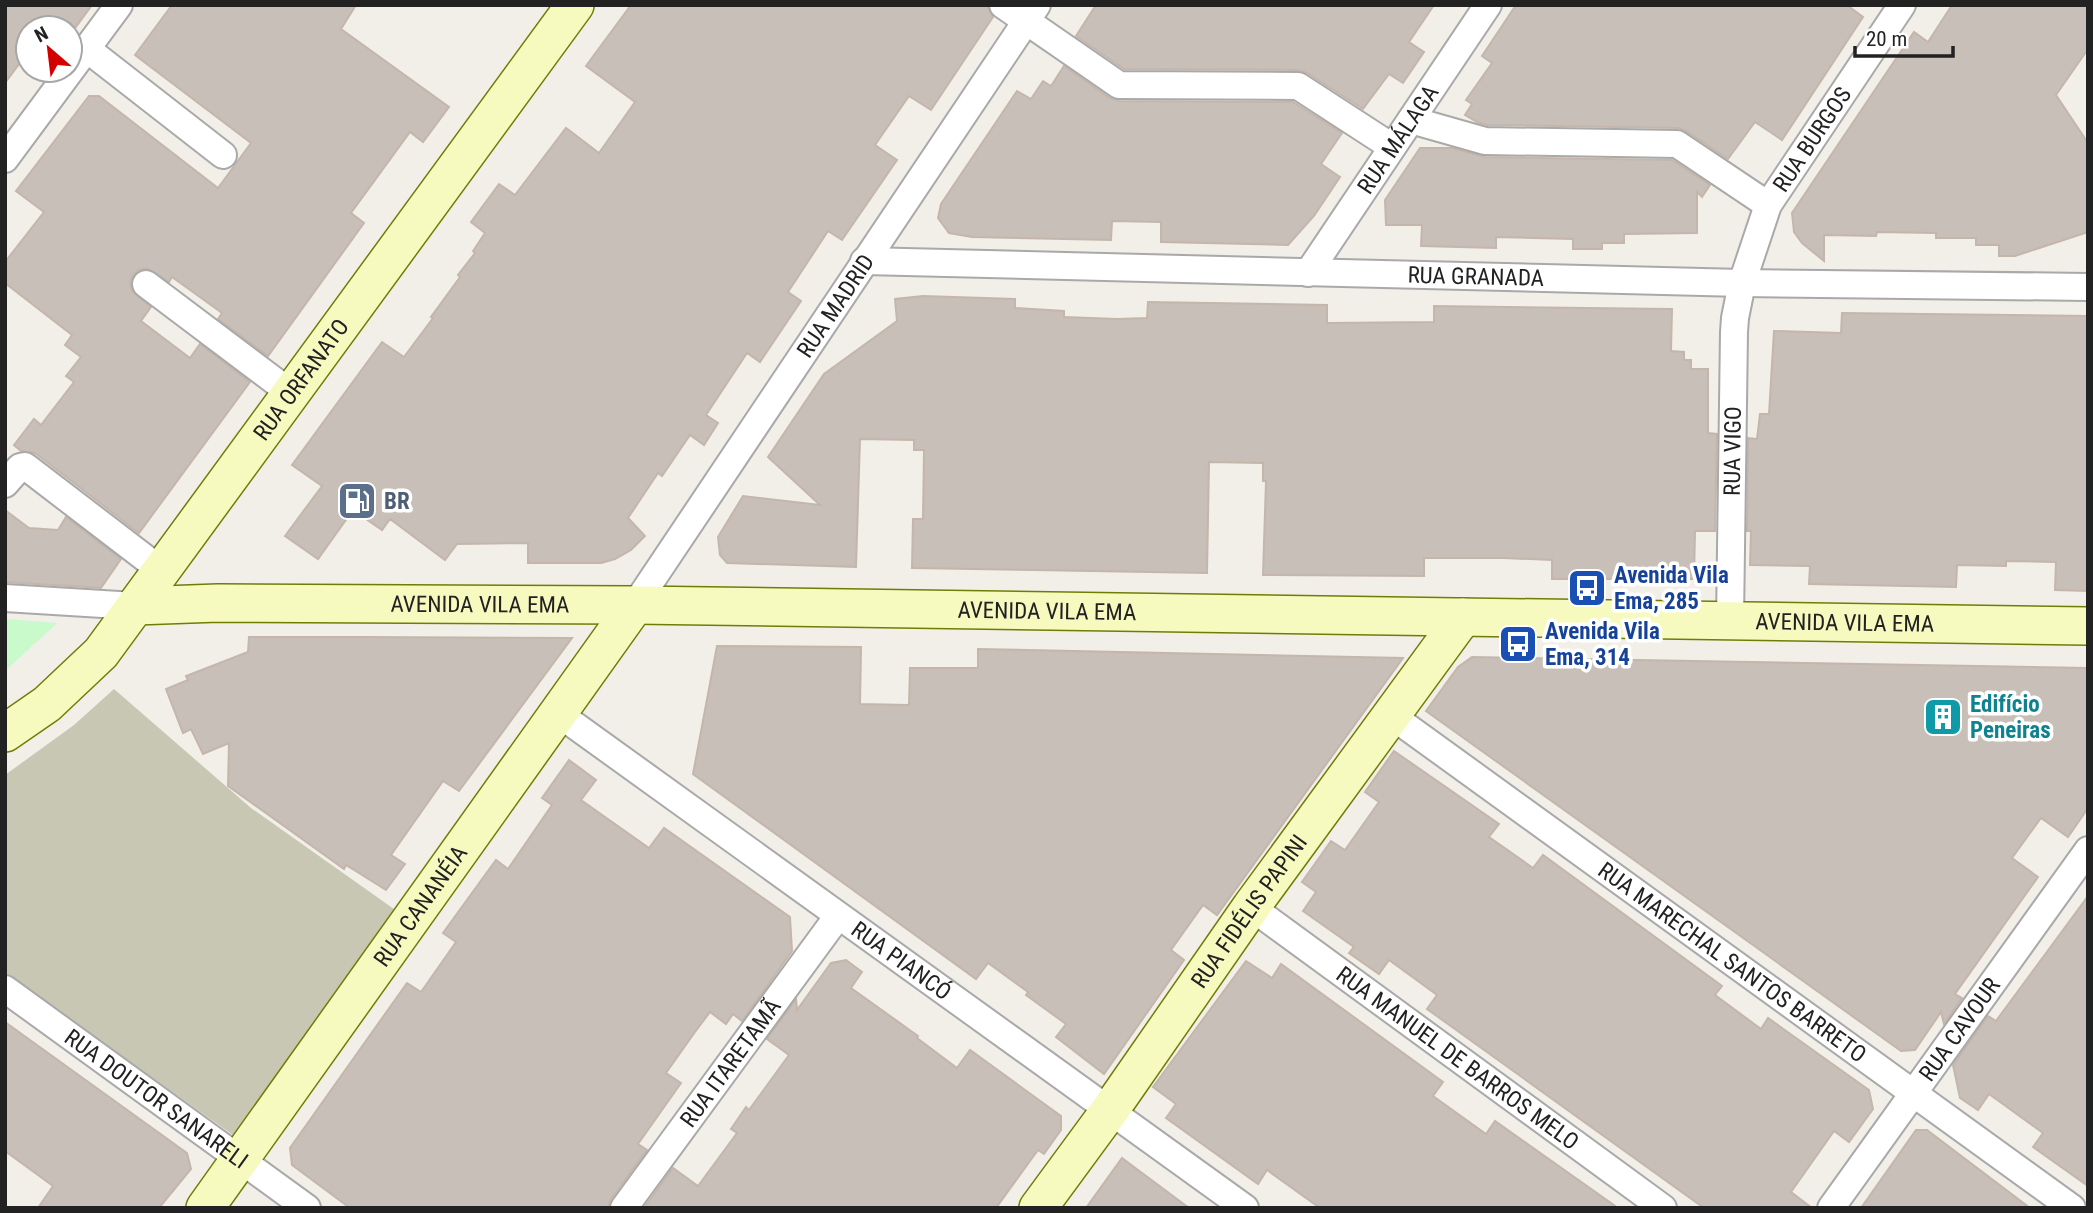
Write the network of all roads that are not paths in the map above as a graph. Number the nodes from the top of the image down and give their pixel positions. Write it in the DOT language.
graph roads {
  1 [pos="119,5"];
  2 [pos="575,5"];
  3 [pos="1003,5"];
  4 [pos="1488,5"];
  5 [pos="1902,5"];
  6 [pos="1031,13"];
  7 [pos="87,49"];
  8 [pos="1411,120"];
  9 [pos="1392,148"];
  10 [pos="223,155"];
  11 [pos="5,159"];
  12 [pos="1769,205"];
  13 [pos="863,261"];
  14 [pos="1308,273"];
  15 [pos="1742,283"];
  16 [pos="146,284"];
  17 [pos="2088,287"];
  18 [pos="292,394"];
  19 [pos="5,484"];
  20 [pos="162,571"];
  21 [pos="5,598"];
  22 [pos="635,605"];
  23 [pos="135,606"];
  24 [pos="1463,617"];
  25 [pos="1730,621"];
  26 [pos="2088,626"];
  27 [pos="559,714"];
  28 [pos="1392,716"];
  29 [pos="5,733"];
  30 [pos="2088,850"];
  31 [pos="1251,907"];
  32 [pos="838,916"];
  33 [pos="5,989"];
  34 [pos="1913,1094"];
  35 [pos="1110,1110"];
  36 [pos="240,1159"];
  37 [pos="205,1208"];
  38 [pos="307,1208"];
  39 [pos="624,1208"];
  40 [pos="1038,1208"];
  41 [pos="1245,1208"];
  42 [pos="1663,1208"];
  43 [pos="1832,1208"];
  44 [pos="2072,1208"];
  1 -- 7 [label="street"];
  2 -- 18 [label="main road, RUA ORFANATO"];
  3 -- 6 [label="street"];
  4 -- 8 [label="street, RUA MÁLAGA"];
  5 -- 12 [label="street, RUA BURGOS"];
  6 -- 9 [label="street"];
  6 -- 13 [label="street, RUA MADRID"];
  7 -- 10 [label="street"];
  7 -- 11 [label="street"];
  8 -- 9 [label="street, RUA MÁLAGA"];
  8 -- 12 [label="street"];
  9 -- 14 [label="street, RUA MÁLAGA"];
  12 -- 15 [label="street, RUA BURGOS"];
  13 -- 14 [label="street, RUA GRANADA"];
  13 -- 22 [label="street, RUA MADRID"];
  14 -- 15 [label="street, RUA GRANADA"];
  15 -- 17 [label="street, RUA GRANADA"];
  15 -- 25 [label="street, RUA VIGO"];
  16 -- 18 [label="street"];
  18 -- 20 [label="main road, RUA ORFANATO"];
  19 -- 20 [label="street"];
  20 -- 23 [label="main road, RUA ORFANATO"];
  21 -- 23 [label="street, AVENIDA VILA EMA"];
  22 -- 23 [label="main road, AVENIDA VILA EMA"];
  22 -- 24 [label="main road, AVENIDA VILA EMA"];
  22 -- 27 [label="main road, RUA CANANÉIA"];
  23 -- 29 [label="main road, RUA ORFANATO"];
  24 -- 25 [label="main road, AVENIDA VILA EMA"];
  24 -- 28 [label="main road, RUA FIDÉLIS PAPINI"];
  25 -- 26 [label="main road, AVENIDA VILA EMA"];
  27 -- 32 [label="street, RUA PIANCÓ"];
  27 -- 36 [label="main road, RUA CANANÉIA"];
  28 -- 31 [label="main road, RUA FIDÉLIS PAPINI"];
  28 -- 34 [label="street, RUA MARECHAL SANTOS BARRETO"];
  30 -- 34 [label="street, RUA CAVOUR"];
  31 -- 35 [label="main road, RUA FIDÉLIS PAPINI"];
  31 -- 42 [label="street, RUA MANUEL DE BARROS MELO"];
  32 -- 35 [label="street, RUA PIANCÓ"];
  32 -- 39 [label="street, RUA ITARETAMÃ"];
  33 -- 36 [label="street, RUA DOUTOR SANARELI"];
  34 -- 43 [label="street, RUA CAVOUR"];
  34 -- 44 [label="street, RUA MARECHAL SANTOS BARRETO"];
  35 -- 40 [label="main road, RUA FIDÉLIS PAPINI"];
  35 -- 41 [label="street, RUA PIANCÓ"];
  36 -- 37 [label="main road, RUA CANANÉIA"];
  36 -- 38 [label="street, RUA DOUTOR SANARELI"];
}
